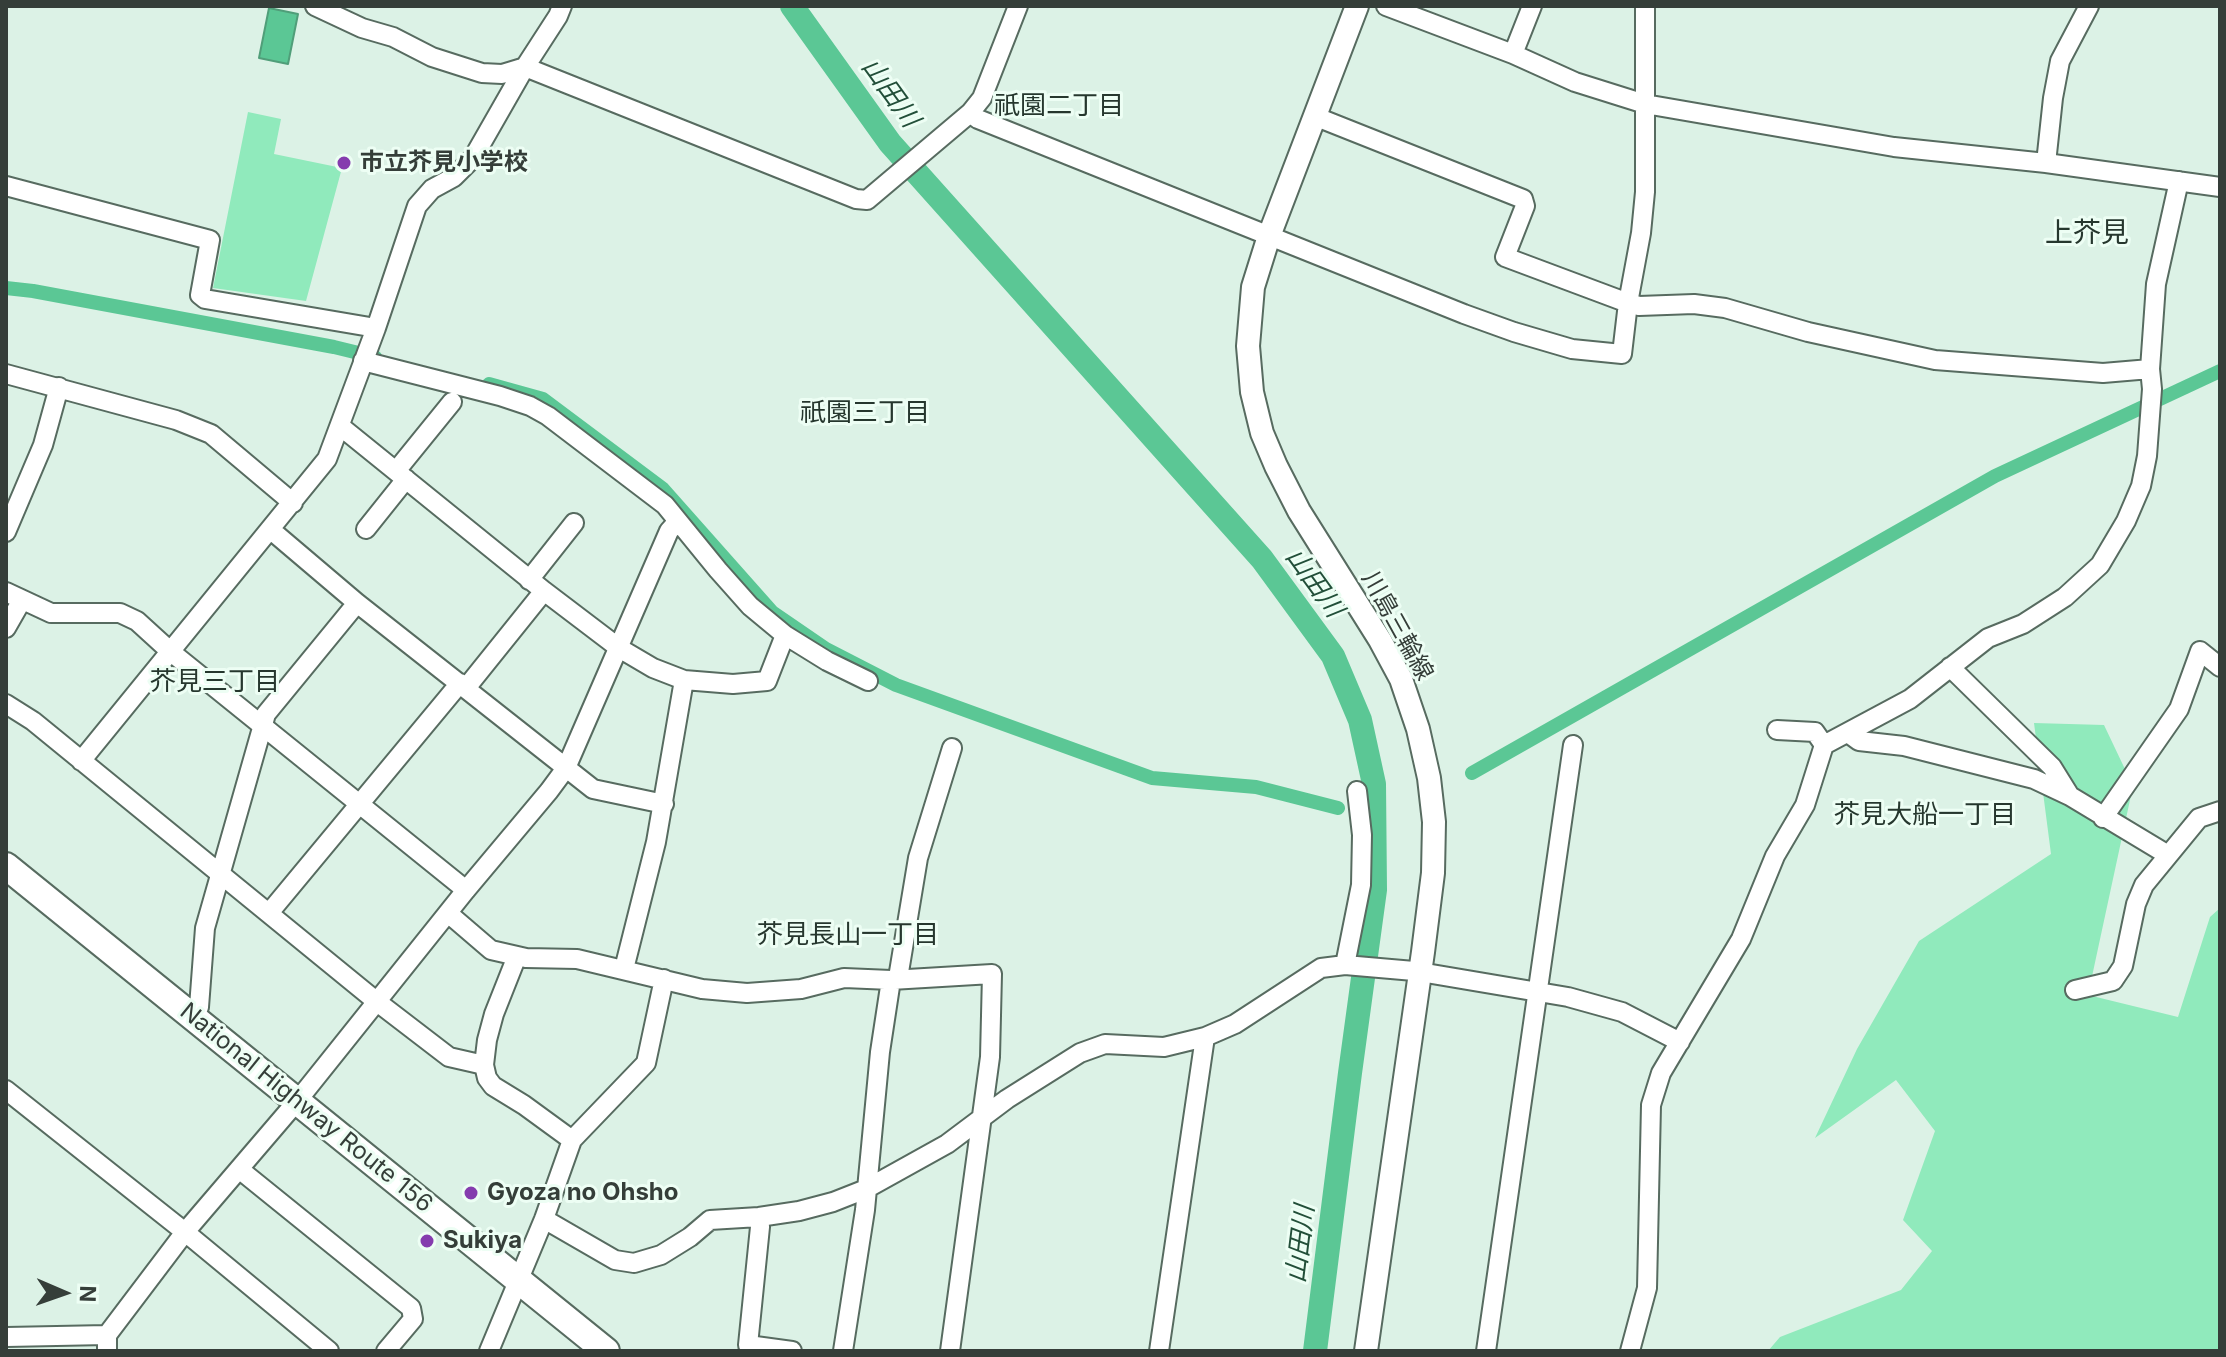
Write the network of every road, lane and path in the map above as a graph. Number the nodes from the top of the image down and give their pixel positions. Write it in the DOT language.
graph roads {
  1 [pos="315,6"];
  2 [pos="562,6"];
  3 [pos="1018,6"];
  4 [pos="1357,6"];
  5 [pos="1386,6"];
  6 [pos="1532,6"];
  7 [pos="1645,6"];
  8 [pos="2089,6"];
  9 [pos="1513,54"];
  10 [pos="525,67"];
  11 [pos="1645,104"];
  12 [pos="970,113"];
  13 [pos="1314,116"];
  14 [pos="2046,163"];
  15 [pos="2179,181"];
  16 [pos="6,186"];
  17 [pos="2220,187"];
  18 [pos="1269,236"];
  19 [pos="1628,303"];
  20 [pos="376,328"];
  21 [pos="363,361"];
  22 [pos="2150,369"];
  23 [pos="6,374"];
  24 [pos="59,387"];
  25 [pos="452,402"];
  26 [pos="340,426"];
  27 [pos="401,475"];
  28 [pos="293,503"];
  29 [pos="678,521"];
  30 [pos="574,523"];
  31 [pos="366,529"];
  32 [pos="271,530"];
  33 [pos="6,532"];
  34 [pos="537,586"];
  35 [pos="14,596"];
  36 [pos="357,603"];
  37 [pos="6,628"];
  38 [pos="785,635"];
  39 [pos="619,648"];
  40 [pos="171,652"];
  41 [pos="1950,667"];
  42 [pos="2220,667"];
  43 [pos="684,680"];
  44 [pos="868,681"];
  45 [pos="463,686"];
  46 [pos="6,704"];
  47 [pos="262,726"];
  48 [pos="1777,730"];
  49 [pos="1848,733"];
  50 [pos="1573,745"];
  51 [pos="1824,745"];
  52 [pos="952,748"];
  53 [pos="81,761"];
  54 [pos="566,768"];
  55 [pos="1357,791"];
  56 [pos="2070,796"];
  57 [pos="359,804"];
  58 [pos="664,804"];
  59 [pos="2220,811"];
  60 [pos="2103,818"];
  61 [pos="2168,855"];
  62 [pos="6,866"];
  63 [pos="220,874"];
  64 [pos="466,890"];
  65 [pos="269,913"];
  66 [pos="449,914"];
  67 [pos="517,956"];
  68 [pos="1348,964"];
  69 [pos="624,969"];
  70 [pos="1417,971"];
  71 [pos="664,979"];
  72 [pos="895,979"];
  73 [pos="2075,990"];
  74 [pos="1537,991"];
  75 [pos="376,1001"];
  76 [pos="195,1017"];
  77 [pos="1205,1037"];
  78 [pos="1680,1042"];
  79 [pos="484,1065"];
  80 [pos="6,1090"];
  81 [pos="298,1100"];
  82 [pos="983,1119"];
  83 [pos="572,1140"];
  84 [pos="239,1169"];
  85 [pos="866,1189"];
  86 [pos="759,1217"];
  87 [pos="544,1219"];
  88 [pos="185,1232"];
  89 [pos="518,1279"];
  90 [pos="6,1337"];
  91 [pos="107,1343"];
  92 [pos="329,1351"];
  93 [pos="386,1351"];
  94 [pos="489,1351"];
  95 [pos="606,1351"];
  96 [pos="792,1351"];
  97 [pos="843,1351"];
  98 [pos="950,1351"];
  99 [pos="1159,1351"];
  100 [pos="1366,1351"];
  101 [pos="1486,1351"];
  102 [pos="1630,1351"];
  1 -- 10 [label="street"];
  2 -- 10 [label="street"];
  3 -- 12 [label="street"];
  4 -- 13 [label="main road, 川島三輪線"];
  5 -- 9 [label="street"];
  6 -- 9 [label="street"];
  7 -- 11 [label="street"];
  8 -- 14 [label="street"];
  9 -- 11 [label="street"];
  10 -- 12 [label="street"];
  10 -- 20 [label="street"];
  11 -- 14 [label="street"];
  11 -- 19 [label="street"];
  12 -- 18 [label="street"];
  13 -- 18 [label="main road, 川島三輪線"];
  13 -- 19 [label="street"];
  14 -- 15 [label="street"];
  15 -- 17 [label="street"];
  15 -- 22 [label="street"];
  16 -- 20 [label="street"];
  18 -- 19 [label="street"];
  18 -- 70 [label="main road, 川島三輪線"];
  19 -- 22 [label="street"];
  20 -- 21 [label="street"];
  21 -- 26 [label="street"];
  21 -- 29 [label="street"];
  22 -- 41 [label="street"];
  23 -- 24 [label="street"];
  24 -- 28 [label="street"];
  24 -- 33 [label="street"];
  25 -- 27 [label="street"];
  26 -- 27 [label="street"];
  26 -- 28 [label="street"];
  27 -- 31 [label="street"];
  27 -- 34 [label="street"];
  28 -- 32 [label="street"];
  29 -- 38 [label="street"];
  29 -- 39 [label="street"];
  30 -- 34 [label="street"];
  32 -- 36 [label="street"];
  32 -- 40 [label="street"];
  34 -- 39 [label="street"];
  34 -- 45 [label="street"];
  35 -- 37 [label="street"];
  35 -- 40 [label="street"];
  36 -- 45 [label="street"];
  36 -- 47 [label="street"];
  38 -- 43 [label="street"];
  38 -- 44 [label="street"];
  39 -- 43 [label="street"];
  39 -- 54 [label="street"];
  40 -- 47 [label="street"];
  40 -- 53 [label="street"];
  41 -- 49 [label="street"];
  41 -- 56 [label="street"];
  42 -- 60 [label="street"];
  43 -- 58 [label="street"];
  45 -- 54 [label="street"];
  45 -- 57 [label="street"];
  46 -- 53 [label="street"];
  47 -- 57 [label="street"];
  47 -- 63 [label="street"];
  48 -- 51 [label="street"];
  49 -- 51 [label="street"];
  49 -- 56 [label="street"];
  50 -- 74 [label="street"];
  51 -- 78 [label="street"];
  52 -- 72 [label="street"];
  53 -- 63 [label="street"];
  54 -- 58 [label="street"];
  54 -- 64 [label="street"];
  55 -- 68 [label="street"];
  56 -- 60 [label="street"];
  57 -- 64 [label="street"];
  57 -- 65 [label="street"];
  58 -- 69 [label="street"];
  59 -- 61 [label="street"];
  60 -- 61 [label="street"];
  61 -- 73 [label="street"];
  62 -- 76 [label="highway, National Highway Route 156"];
  63 -- 65 [label="street"];
  63 -- 76 [label="street"];
  64 -- 66 [label="street"];
  65 -- 75 [label="street"];
  66 -- 67 [label="street"];
  66 -- 75 [label="street"];
  67 -- 69 [label="street"];
  67 -- 79 [label="street"];
  68 -- 70 [label="street"];
  68 -- 77 [label="street"];
  69 -- 71 [label="street"];
  70 -- 74 [label="street"];
  70 -- 100 [label="main road, 川島三輪線"];
  71 -- 72 [label="street"];
  71 -- 83 [label="street"];
  72 -- 82 [label="street"];
  72 -- 85 [label="street"];
  74 -- 78 [label="street"];
  74 -- 101 [label="street"];
  75 -- 79 [label="street"];
  75 -- 81 [label="street"];
  76 -- 81 [label="highway, National Highway Route 156"];
  77 -- 82 [label="street"];
  77 -- 99 [label="street"];
  78 -- 102 [label="street"];
  79 -- 83 [label="street"];
  80 -- 88 [label="street"];
  81 -- 84 [label="street"];
  81 -- 89 [label="highway, National Highway Route 156"];
  82 -- 85 [label="street"];
  82 -- 98 [label="street"];
  83 -- 87 [label="street"];
  84 -- 88 [label="street"];
  84 -- 93 [label="street"];
  85 -- 86 [label="street"];
  85 -- 97 [label="street"];
  86 -- 87 [label="street"];
  86 -- 96 [label="street"];
  87 -- 89 [label="street"];
  88 -- 91 [label="street"];
  88 -- 92 [label="street"];
  89 -- 94 [label="street"];
  89 -- 95 [label="highway, National Highway Route 156"];
  90 -- 91 [label="street"];
}
